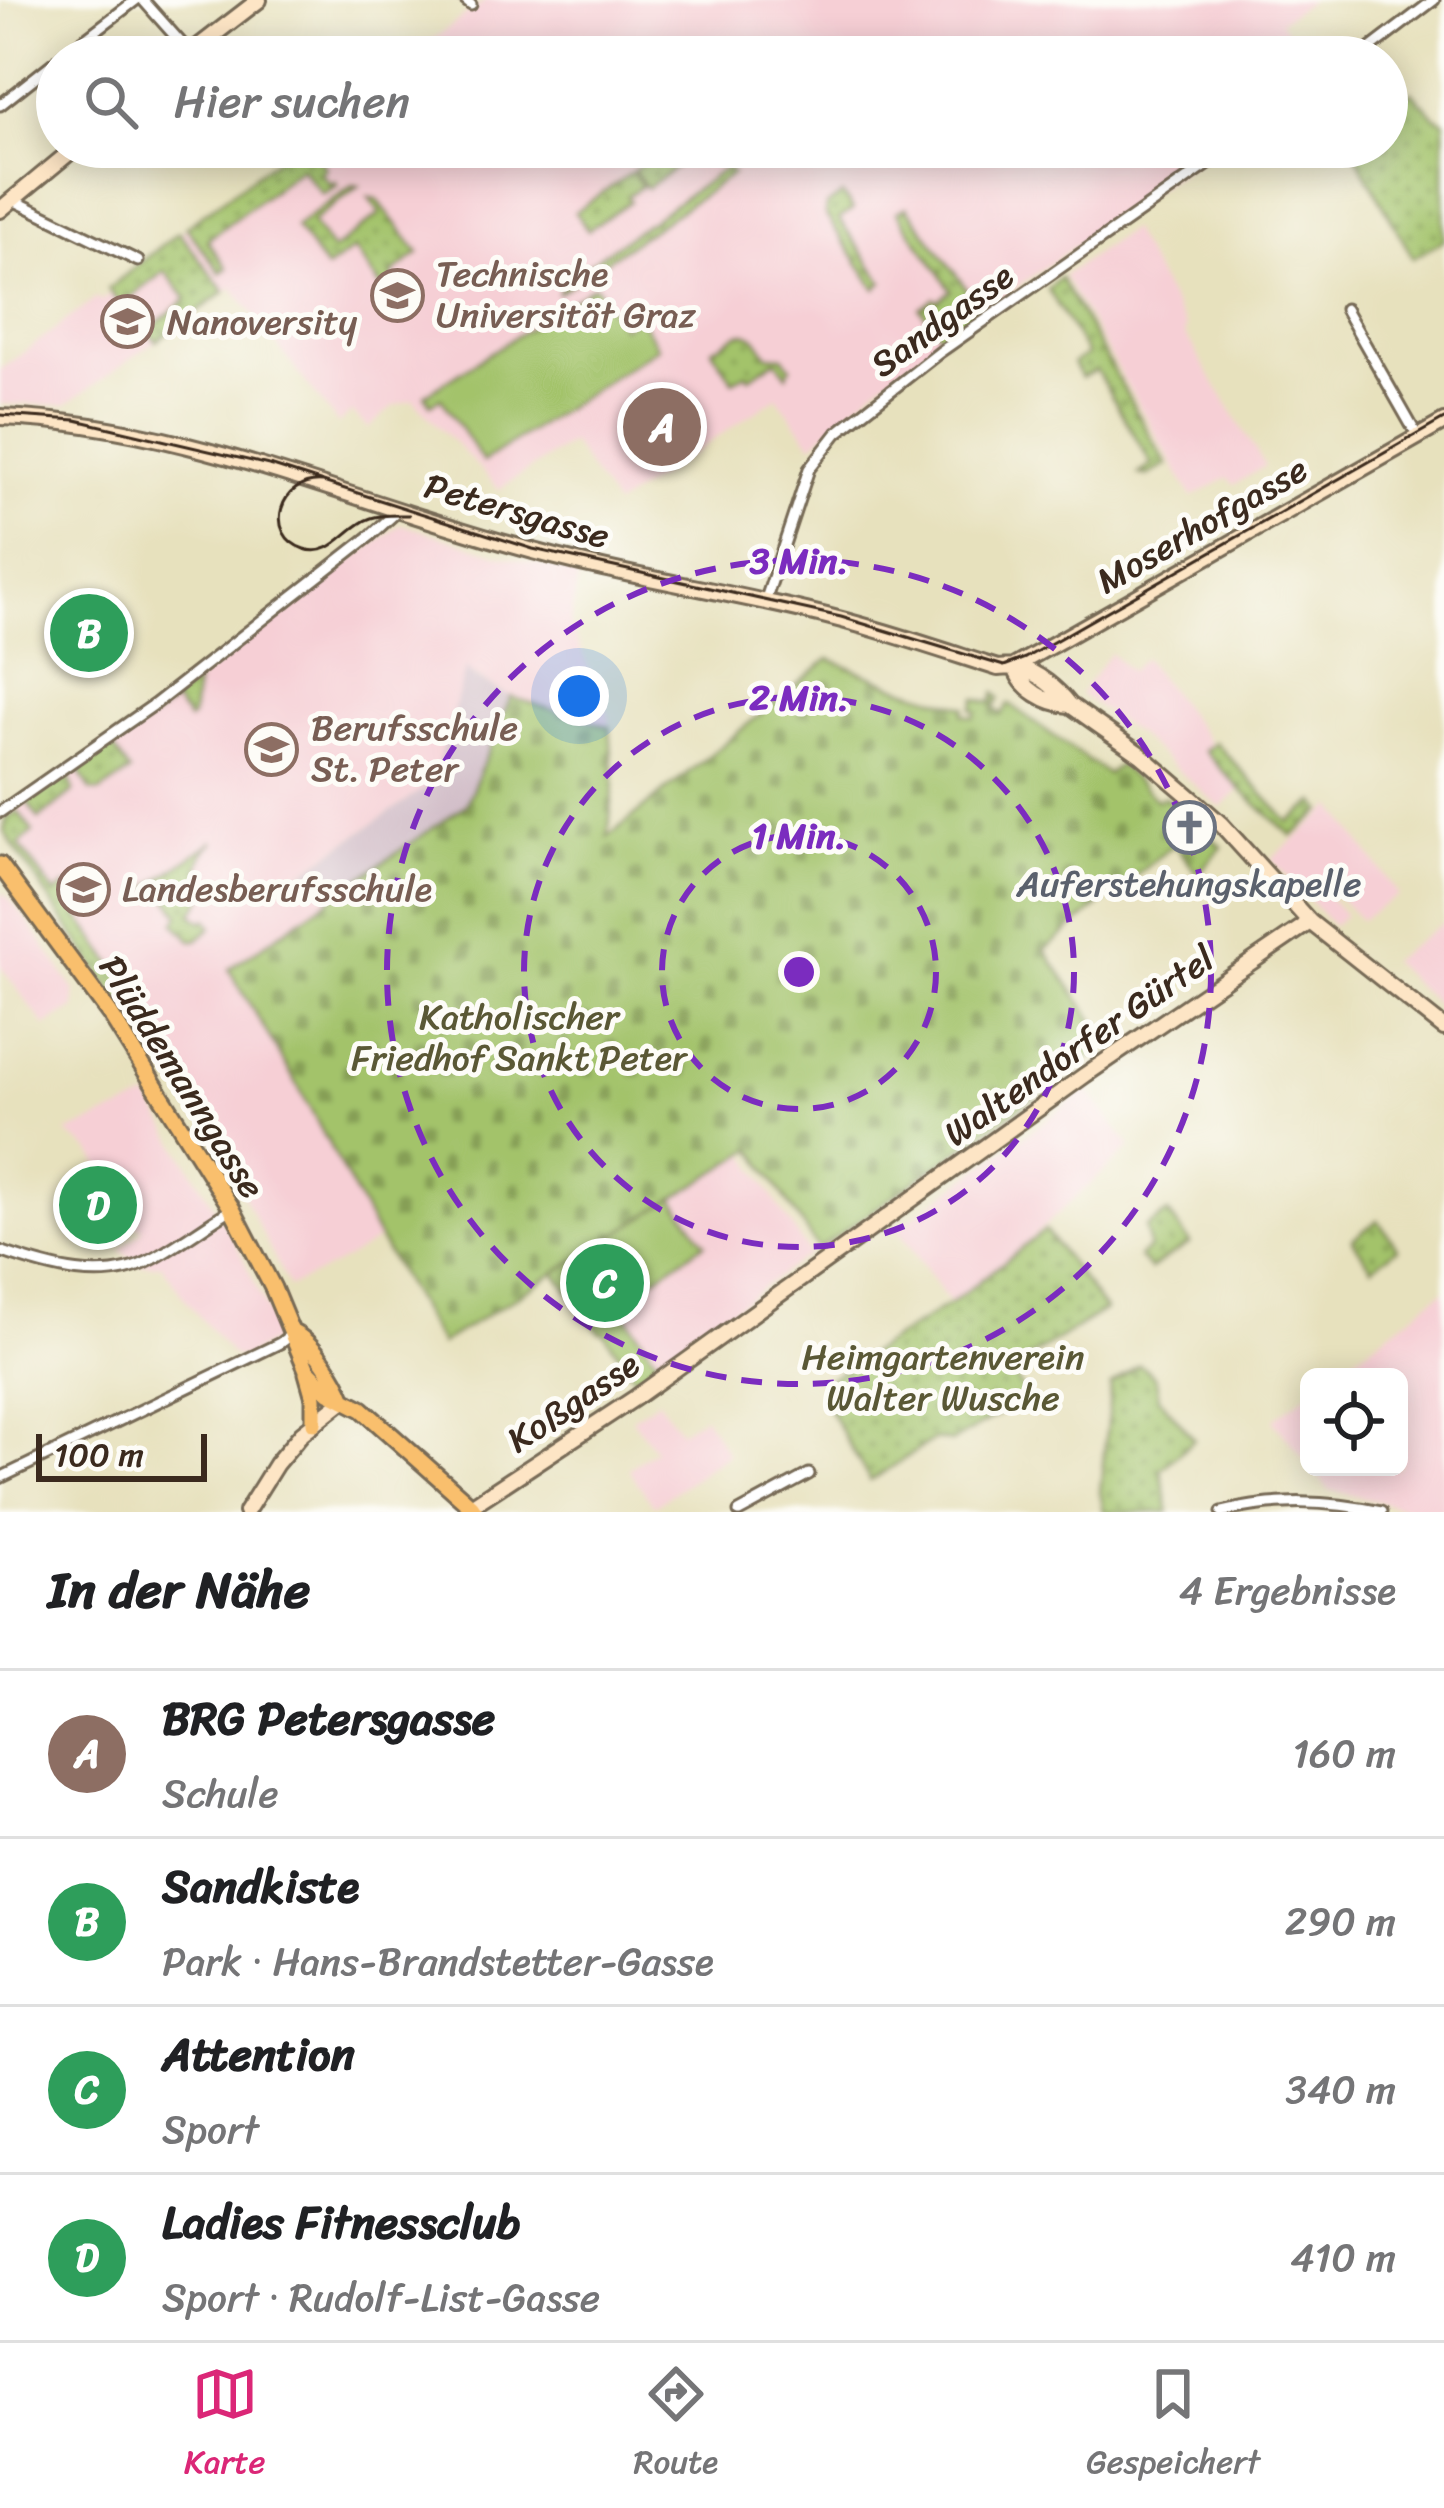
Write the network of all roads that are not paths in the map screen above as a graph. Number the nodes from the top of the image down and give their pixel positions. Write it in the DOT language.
graph roads {
  1 [pos="140,0"];
  2 [pos="259,0"];
  3 [pos="1434,0"];
  4 [pos="91,36"];
  5 [pos="172,36"];
  6 [pos="215,36"];
  7 [pos="1387,36"];
  8 [pos="36,77"];
  9 [pos="0,105"];
  10 [pos="51,168"];
  11 [pos="1203,168"];
  12 [pos="13,200"];
  13 [pos="0,210"];
  14 [pos="138,260"];
  15 [pos="1345,309"];
  16 [pos="0,417"];
  17 [pos="1444,422"];
  18 [pos="1418,437"];
  19 [pos="400,508"];
  20 [pos="765,602"];
  21 [pos="1015,666"];
  22 [pos="0,812"];
  23 [pos="0,865"];
  24 [pos="1310,922"];
  25 [pos="1444,1028"];
  26 [pos="232,1209"];
  27 [pos="882,1220"];
  28 [pos="0,1251"];
  29 [pos="293,1334"];
  30 [pos="307,1370"];
  31 [pos="344,1400"];
  32 [pos="314,1423"];
  33 [pos="809,1474"];
  34 [pos="0,1478"];
  35 [pos="1308,1508"];
  36 [pos="473,1509"];
  37 [pos="247,1512"];
  38 [pos="739,1512"];
  39 [pos="1222,1512"];
  40 [pos="1381,1512"];
  1 -- 4 [label="street"];
  1 -- 5 [label="street"];
  2 -- 6 [label="main road"];
  3 -- 7 [label="street"];
  8 -- 9 [label="street"];
  10 -- 12 [label="main road"];
  11 -- 20 [label="street, Sandgasse"];
  12 -- 13 [label="main road"];
  12 -- 14 [label="street"];
  15 -- 18 [label="street"];
  16 -- 19 [label="main road, Petersgasse"];
  17 -- 18 [label="main road, Moserhofgasse"];
  18 -- 21 [label="main road, Moserhofgasse"];
  19 -- 20 [label="main road, Petersgasse"];
  19 -- 22 [label="street"];
  20 -- 21 [label="main road, Petersgasse"];
  21 -- 24 [label="main road, Petersgasse"];
  23 -- 26 [label="main road, Plüddemanngasse"];
  24 -- 25 [label="main road, Petersgasse"];
  24 -- 27 [label="main road, Waltendorfer Gürtel"];
  26 -- 28 [label="street"];
  26 -- 29 [label="main road, Plüddemanngasse"];
  27 -- 36 [label="main road, Koßgasse"];
  29 -- 30 [label="main road, Plüddemanngasse"];
  29 -- 31 [label="main road, Plüddemanngasse"];
  29 -- 34 [label="street"];
  30 -- 31 [label="main road, Plüddemanngasse"];
  30 -- 32 [label="main road"];
  31 -- 32 [label="main road"];
  31 -- 36 [label="main road, Plüddemanngasse"];
  32 -- 37 [label="main road"];
  33 -- 38 [label="street"];
  35 -- 39 [label="street"];
  35 -- 40 [label="street"];
}
